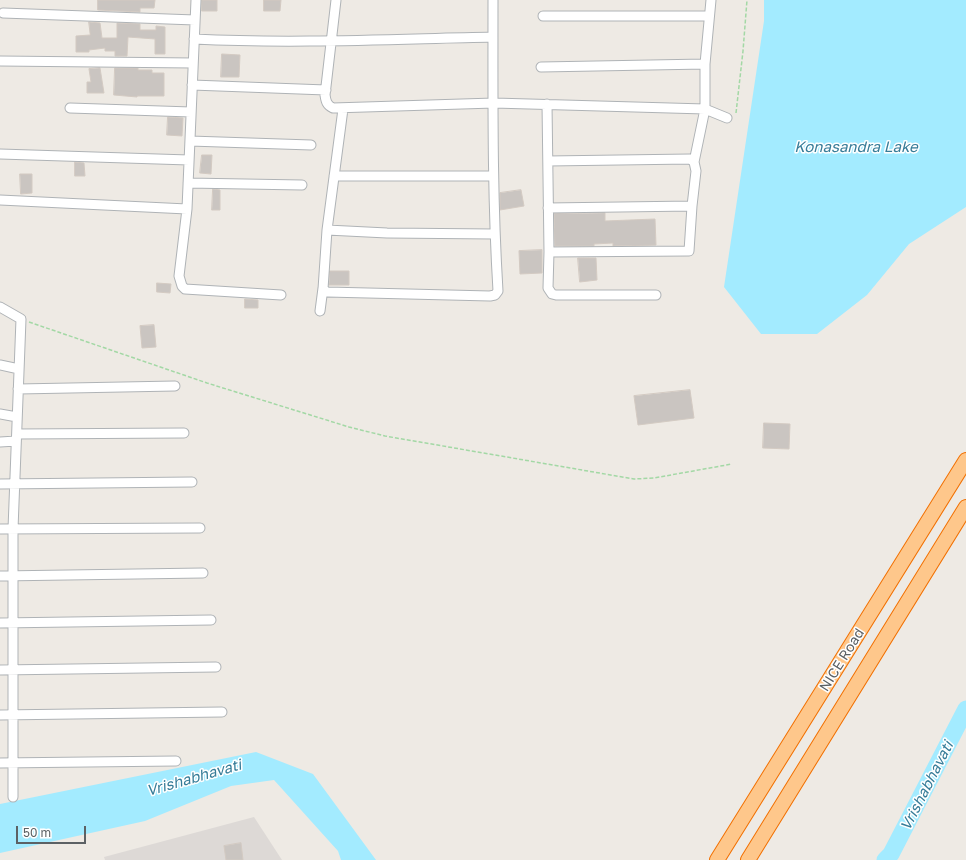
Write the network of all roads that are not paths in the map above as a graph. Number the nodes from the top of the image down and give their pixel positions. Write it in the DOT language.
graph roads {
  1 [pos="196,0"];
  2 [pos="336,0"];
  3 [pos="493,0"];
  4 [pos="711,0"];
  5 [pos="3,13"];
  6 [pos="544,16"];
  7 [pos="710,16"];
  8 [pos="195,20"];
  9 [pos="493,37"];
  10 [pos="194,39"];
  11 [pos="331,40"];
  12 [pos="0,61"];
  13 [pos="193,63"];
  14 [pos="705,64"];
  15 [pos="541,67"];
  16 [pos="192,85"];
  17 [pos="326,90"];
  18 [pos="494,103"];
  19 [pos="547,104"];
  20 [pos="70,108"];
  21 [pos="343,109"];
  22 [pos="705,109"];
  23 [pos="191,112"];
  24 [pos="727,118"];
  25 [pos="190,141"];
  26 [pos="311,144"];
  27 [pos="0,154"];
  28 [pos="189,160"];
  29 [pos="548,161"];
  30 [pos="694,162"];
  31 [pos="334,176"];
  32 [pos="493,176"];
  33 [pos="188,183"];
  34 [pos="302,185"];
  35 [pos="0,200"];
  36 [pos="692,206"];
  37 [pos="548,208"];
  38 [pos="187,209"];
  39 [pos="328,230"];
  40 [pos="494,234"];
  41 [pos="549,252"];
  42 [pos="323,288"];
  43 [pos="281,295"];
  44 [pos="656,295"];
  45 [pos="0,307"];
  46 [pos="320,311"];
  47 [pos="0,365"];
  48 [pos="19,369"];
  49 [pos="175,386"];
  50 [pos="18,389"];
  51 [pos="0,414"];
  52 [pos="17,417"];
  53 [pos="184,433"];
  54 [pos="16,438"];
  55 [pos="0,442"];
  56 [pos="966,460"];
  57 [pos="192,482"];
  58 [pos="0,484"];
  59 [pos="14,484"];
  60 [pos="966,507"];
  61 [pos="200,528"];
  62 [pos="0,529"];
  63 [pos="13,529"];
  64 [pos="203,573"];
  65 [pos="0,576"];
  66 [pos="13,576"];
  67 [pos="211,620"];
  68 [pos="0,622"];
  69 [pos="13,622"];
  70 [pos="216,667"];
  71 [pos="0,670"];
  72 [pos="13,670"];
  73 [pos="222,712"];
  74 [pos="0,715"];
  75 [pos="13,715"];
  76 [pos="176,761"];
  77 [pos="0,763"];
  78 [pos="13,763"];
  79 [pos="13,797"];
  80 [pos="717,860"];
  81 [pos="748,860"];
  1 -- 8 [label="street"];
  2 -- 11 [label="street"];
  3 -- 9 [label="street"];
  4 -- 7 [label="street"];
  5 -- 8 [label="street"];
  6 -- 7 [label="street"];
  7 -- 14 [label="street"];
  8 -- 10 [label="street"];
  9 -- 11 [label="street"];
  9 -- 18 [label="street"];
  10 -- 11 [label="street"];
  10 -- 13 [label="street"];
  11 -- 17 [label="street"];
  12 -- 13 [label="street"];
  13 -- 16 [label="street"];
  14 -- 15 [label="street"];
  14 -- 22 [label="street"];
  16 -- 17 [label="street"];
  16 -- 23 [label="street"];
  17 -- 21 [label="street"];
  18 -- 19 [label="street"];
  18 -- 21 [label="street"];
  18 -- 32 [label="street"];
  19 -- 22 [label="street"];
  19 -- 29 [label="street"];
  20 -- 23 [label="street"];
  21 -- 31 [label="street"];
  22 -- 24 [label="street"];
  22 -- 30 [label="street"];
  23 -- 25 [label="street"];
  25 -- 26 [label="street"];
  25 -- 28 [label="street"];
  27 -- 28 [label="street"];
  28 -- 33 [label="street"];
  29 -- 30 [label="street"];
  29 -- 37 [label="street"];
  30 -- 36 [label="street"];
  31 -- 32 [label="street"];
  31 -- 39 [label="street"];
  32 -- 40 [label="street"];
  33 -- 34 [label="street"];
  33 -- 38 [label="street"];
  35 -- 38 [label="street"];
  36 -- 37 [label="street"];
  36 -- 41 [label="street"];
  37 -- 41 [label="street"];
  38 -- 43 [label="street"];
  39 -- 40 [label="street"];
  39 -- 42 [label="street"];
  40 -- 42 [label="street"];
  41 -- 44 [label="street"];
  42 -- 46 [label="street"];
  45 -- 48 [label="street"];
  47 -- 48 [label="street"];
  48 -- 50 [label="street"];
  49 -- 50 [label="street"];
  50 -- 52 [label="street"];
  51 -- 52 [label="street"];
  52 -- 54 [label="street"];
  53 -- 54 [label="street"];
  54 -- 55 [label="street"];
  54 -- 59 [label="street"];
  56 -- 80 [label="highway, NICE Road"];
  57 -- 59 [label="street"];
  58 -- 59 [label="street"];
  59 -- 63 [label="street"];
  60 -- 81 [label="highway, NICE Road"];
  61 -- 63 [label="street"];
  62 -- 63 [label="street"];
  63 -- 66 [label="street"];
  64 -- 66 [label="street"];
  65 -- 66 [label="street"];
  66 -- 69 [label="street"];
  67 -- 69 [label="street"];
  68 -- 69 [label="street"];
  69 -- 72 [label="street"];
  70 -- 72 [label="street"];
  71 -- 72 [label="street"];
  72 -- 75 [label="street"];
  73 -- 75 [label="street"];
  74 -- 75 [label="street"];
  75 -- 78 [label="street"];
  76 -- 78 [label="street"];
  77 -- 78 [label="street"];
  78 -- 79 [label="street"];
}
